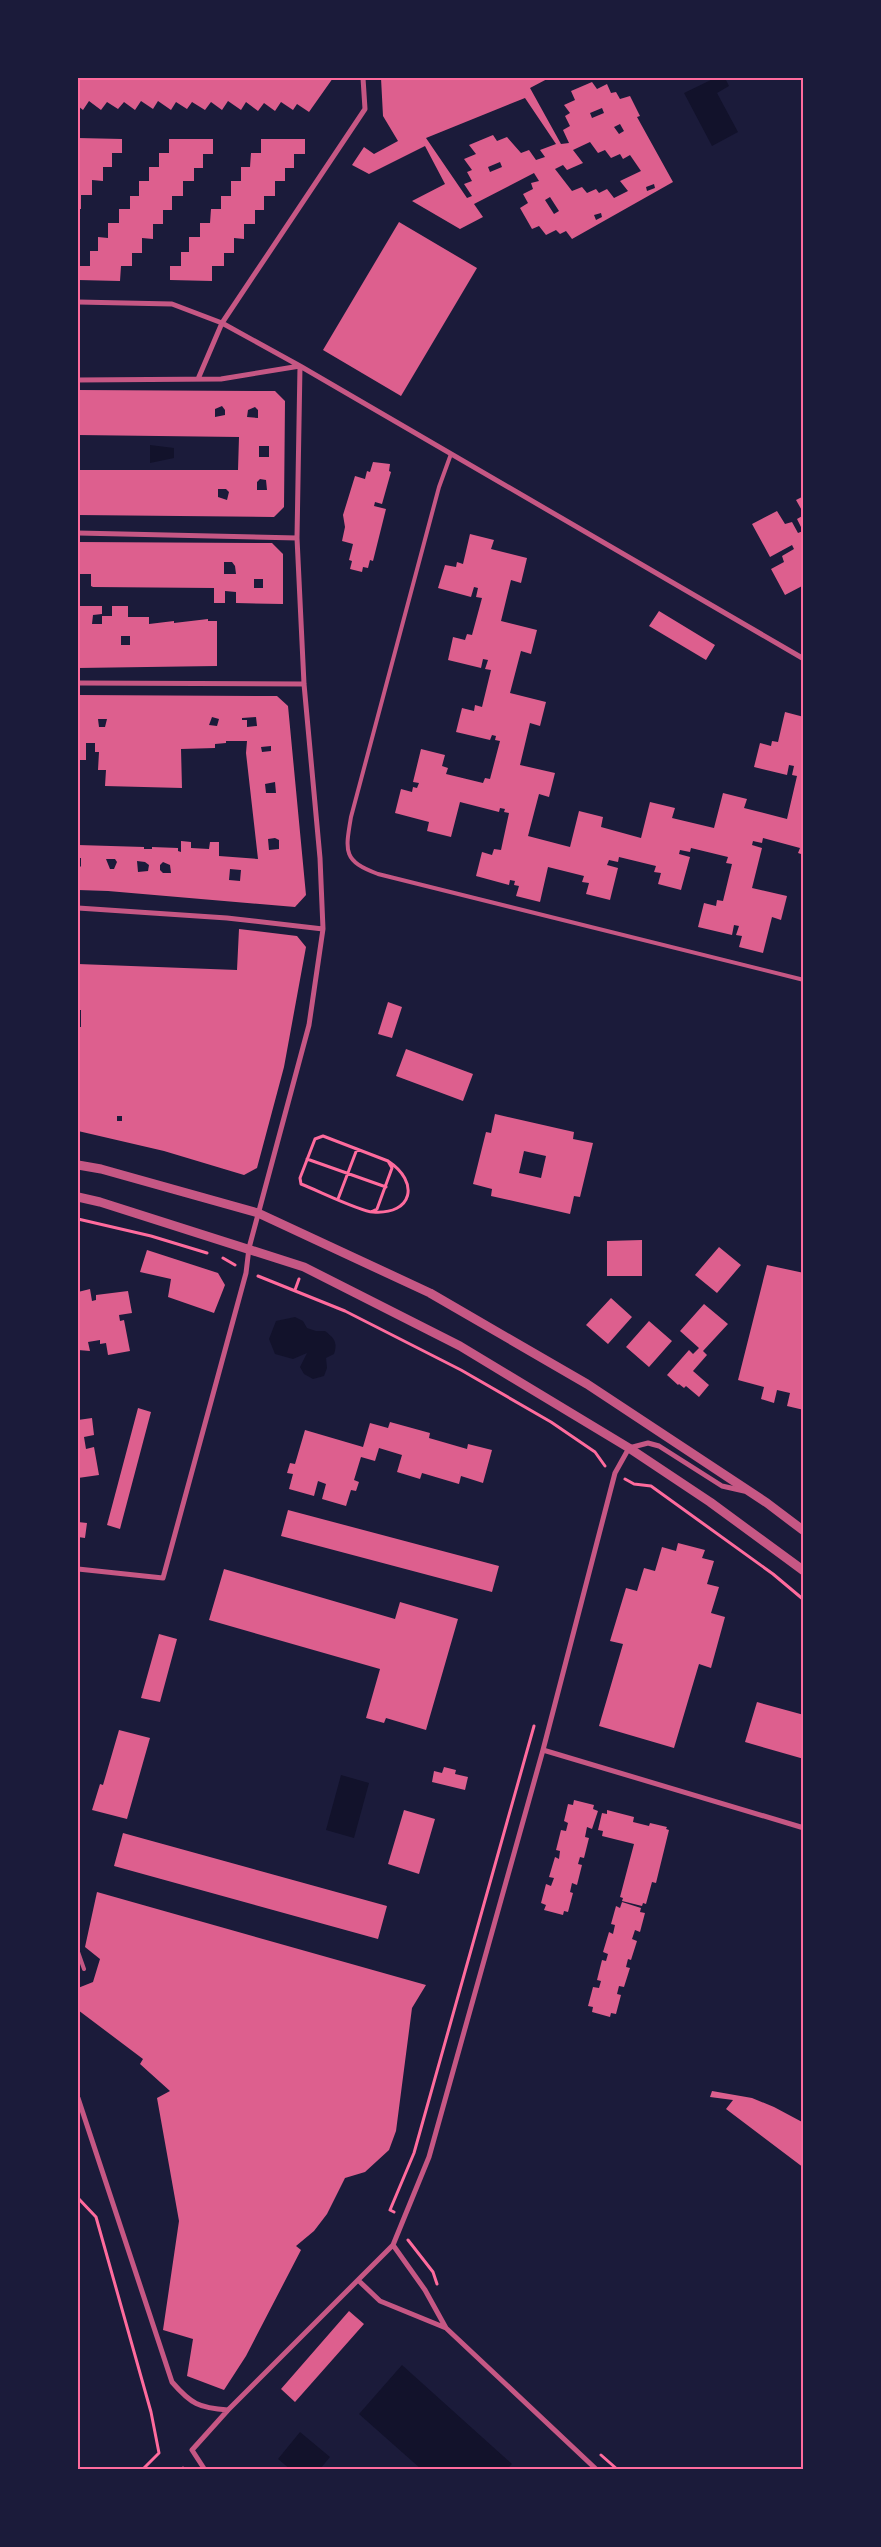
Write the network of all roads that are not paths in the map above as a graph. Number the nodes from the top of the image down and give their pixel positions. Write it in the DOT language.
graph roads {
  1 [pos="363,78"];
  2 [pos="78,302"];
  3 [pos="222,323"];
  4 [pos="300,366"];
  5 [pos="198,379"];
  6 [pos="78,380"];
  7 [pos="451,454"];
  8 [pos="78,533"];
  9 [pos="297,538"];
  10 [pos="804,659"];
  11 [pos="78,684"];
  12 [pos="304,684"];
  13 [pos="78,908"];
  14 [pos="323,929"];
  15 [pos="804,980"];
  16 [pos="78,1165"];
  17 [pos="78,1197"];
  18 [pos="258,1213"];
  19 [pos="249,1248"];
  20 [pos="630,1448"];
  21 [pos="750,1492"];
  22 [pos="804,1531"];
  23 [pos="78,1569"];
  24 [pos="804,1571"];
  25 [pos="543,1750"];
  26 [pos="804,1828"];
  27 [pos="78,1952"];
  28 [pos="84,1969"];
  29 [pos="78,2098"];
  30 [pos="393,2245"];
  31 [pos="359,2281"];
  32 [pos="446,2328"];
  33 [pos="228,2410"];
  34 [pos="205,2470"];
  35 [pos="597,2470"];
  1 -- 3 [label="street"];
  2 -- 3 [label="street"];
  3 -- 4 [label="street"];
  3 -- 5 [label="street"];
  4 -- 5 [label="street"];
  4 -- 7 [label="street"];
  4 -- 9 [label="street"];
  5 -- 6 [label="street"];
  7 -- 10 [label="street"];
  7 -- 15 [label="lane"];
  8 -- 9 [label="street"];
  9 -- 12 [label="street"];
  11 -- 12 [label="street"];
  12 -- 14 [label="street"];
  13 -- 14 [label="street"];
  14 -- 18 [label="street"];
  16 -- 18 [label="street"];
  17 -- 19 [label="street"];
  18 -- 19 [label="street"];
  18 -- 21 [label="street"];
  19 -- 20 [label="street"];
  19 -- 23 [label="street"];
  20 -- 21 [label="street"];
  20 -- 24 [label="street"];
  20 -- 25 [label="street"];
  21 -- 22 [label="street"];
  25 -- 26 [label="street"];
  25 -- 30 [label="street"];
  27 -- 28 [label="lane"];
  29 -- 33 [label="street"];
  30 -- 31 [label="street"];
  30 -- 32 [label="street"];
  31 -- 32 [label="street"];
  31 -- 33 [label="street"];
  32 -- 35 [label="street"];
  33 -- 34 [label="street"];
}
